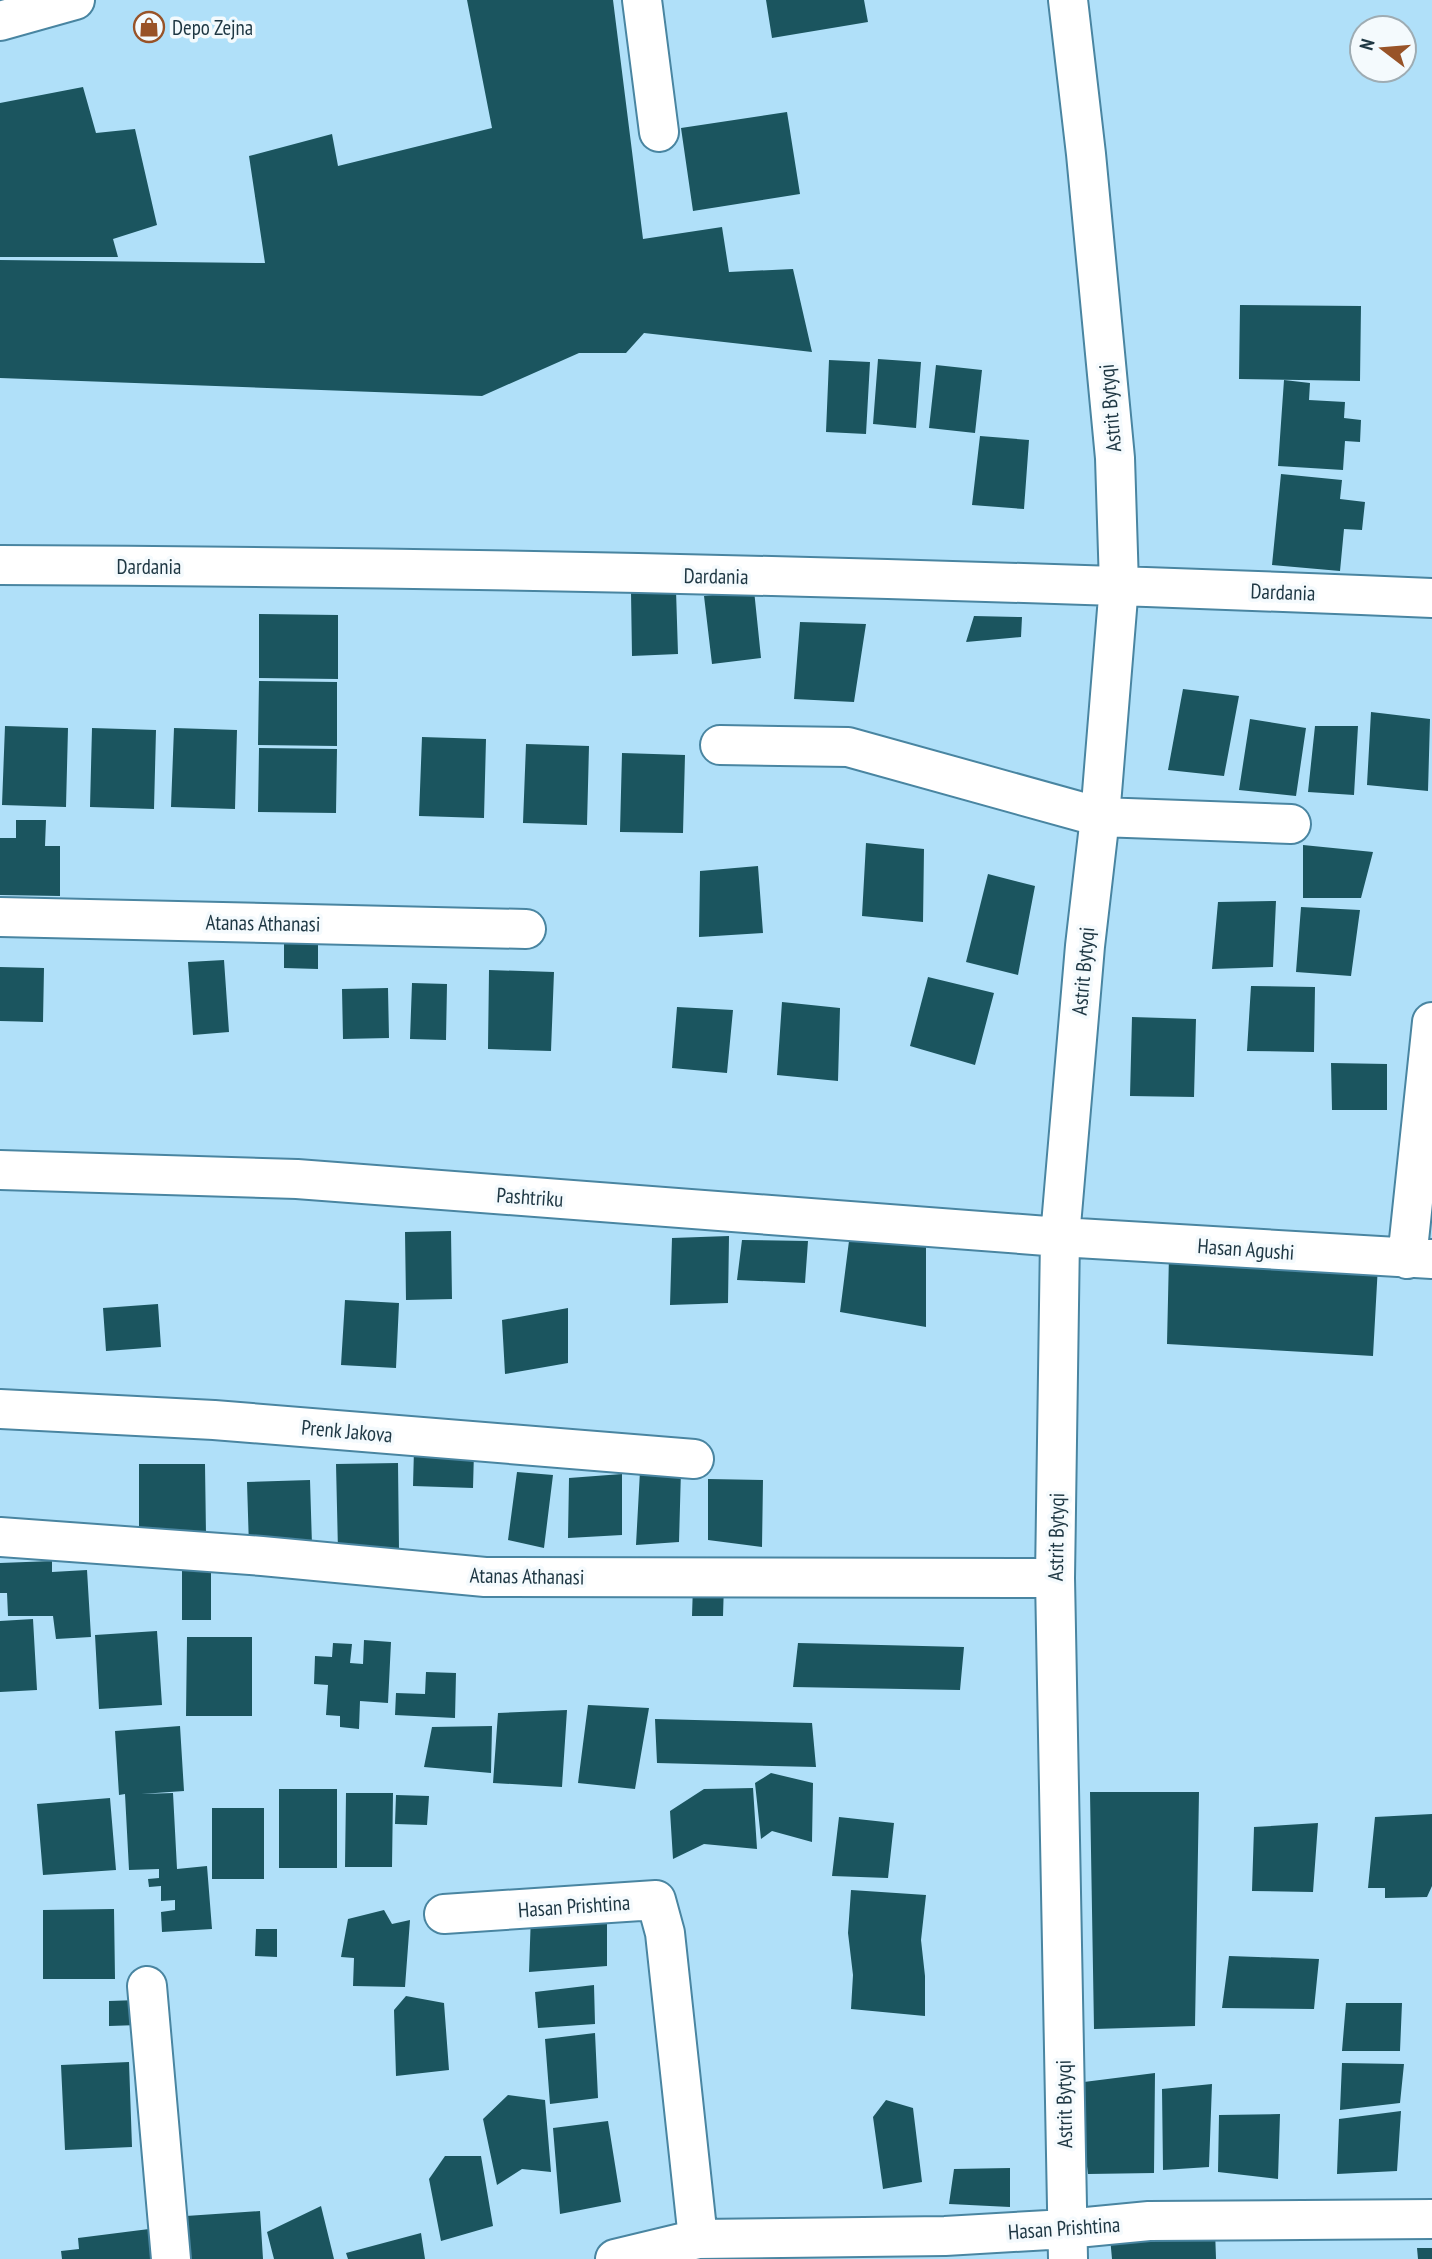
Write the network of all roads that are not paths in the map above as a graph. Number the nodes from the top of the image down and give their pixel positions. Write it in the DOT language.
graph roads {
  1 [pos="75,0"];
  2 [pos="642,0"];
  3 [pos="1068,0"];
  4 [pos="0,21"];
  5 [pos="659,132"];
  6 [pos="0,565"];
  7 [pos="1119,585"];
  8 [pos="1432,598"];
  9 [pos="720,745"];
  10 [pos="1100,817"];
  11 [pos="1291,824"];
  12 [pos="0,917"];
  13 [pos="526,929"];
  14 [pos="1432,1023"];
  15 [pos="0,1170"];
  16 [pos="1060,1237"];
  17 [pos="1420,1259"];
  18 [pos="0,1409"];
  19 [pos="694,1459"];
  20 [pos="0,1536"];
  21 [pos="1055,1578"];
  22 [pos="444,1914"];
  23 [pos="147,1986"];
  24 [pos="1431,2211"];
  25 [pos="698,2239"];
  26 [pos="1067,2244"];
  27 [pos="171,2259"];
  28 [pos="615,2259"];
  1 -- 4 [label="street"];
  2 -- 5 [label="street"];
  3 -- 7 [label="street, Astrit Bytyqi"];
  6 -- 7 [label="street, Dardania"];
  7 -- 8 [label="street, Dardania"];
  7 -- 10 [label="street, Astrit Bytyqi"];
  9 -- 10 [label="street"];
  10 -- 11 [label="street"];
  10 -- 16 [label="street, Astrit Bytyqi"];
  12 -- 13 [label="street, Atanas Athanasi"];
  14 -- 17 [label="street"];
  15 -- 16 [label="street, Pashtriku"];
  16 -- 17 [label="street, Hasan Agushi"];
  16 -- 21 [label="street, Astrit Bytyqi"];
  18 -- 19 [label="street, Prenk Jakova"];
  20 -- 21 [label="street, Atanas Athanasi"];
  21 -- 26 [label="street, Astrit Bytyqi"];
  22 -- 25 [label="street, Hasan Prishtina"];
  23 -- 27 [label="street"];
  24 -- 26 [label="street, Hasan Prishtina"];
  25 -- 26 [label="street, Hasan Prishtina"];
  25 -- 28 [label="street, Hasan Prishtina"];
}
